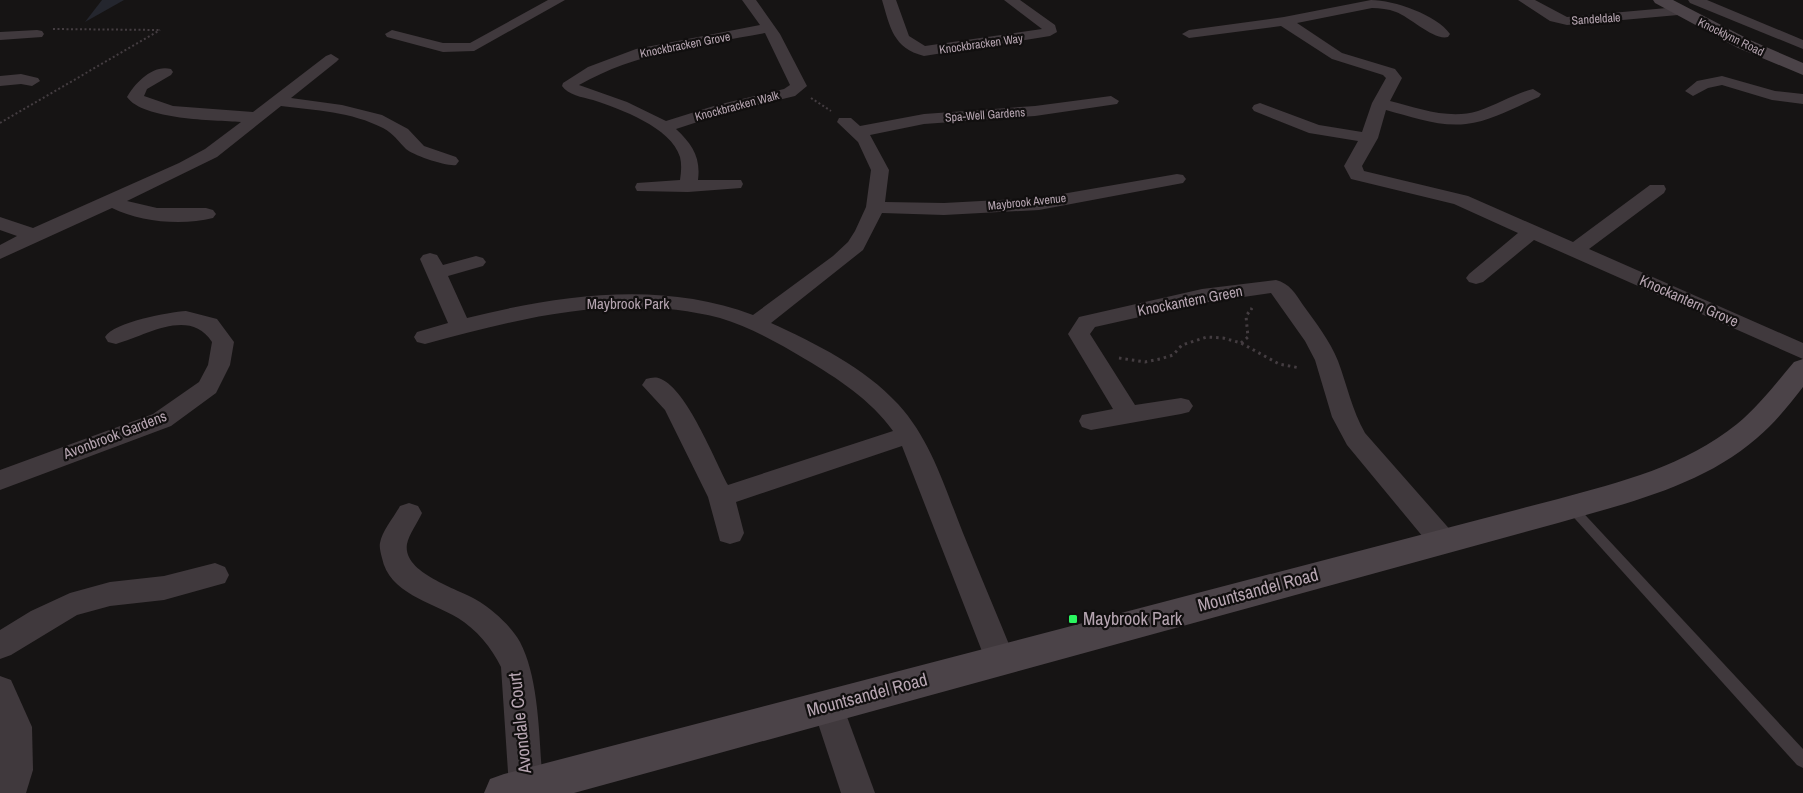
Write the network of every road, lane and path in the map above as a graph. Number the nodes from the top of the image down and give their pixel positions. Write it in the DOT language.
graph roads {
  1 [pos="749,0"];
  2 [pos="889,0"];
  3 [pos="1011,0"];
  4 [pos="1525,0"];
  5 [pos="1631,0"];
  6 [pos="1661,0"];
  7 [pos="1695,0"];
  8 [pos="530,2"];
  9 [pos="553,3"];
  10 [pos="1678,11"];
  11 [pos="1642,14"];
  12 [pos="1284,21"];
  13 [pos="1793,27"];
  14 [pos="769,28"];
  15 [pos="1774,32"];
  16 [pos="37,34"];
  17 [pos="392,34"];
  18 [pos="1188,34"];
  19 [pos="1443,34"];
  20 [pos="0,36"];
  21 [pos="1803,45"];
  22 [pos="311,56"];
  23 [pos="331,59"];
  24 [pos="351,62"];
  25 [pos="1803,70"];
  26 [pos="165,72"];
  27 [pos="0,81"];
  28 [pos="32,81"];
  29 [pos="1693,91"];
  30 [pos="1533,94"];
  31 [pos="808,96"];
  32 [pos="1803,99"];
  33 [pos="276,101"];
  34 [pos="1111,101"];
  35 [pos="1380,103"];
  36 [pos="1260,108"];
  37 [pos="255,118"];
  38 [pos="0,123"];
  39 [pos="852,127"];
  40 [pos="664,128"];
  41 [pos="1369,138"];
  42 [pos="450,161"];
  43 [pos="1177,179"];
  44 [pos="734,184"];
  45 [pos="688,186"];
  46 [pos="644,187"];
  47 [pos="1657,189"];
  48 [pos="111,200"];
  49 [pos="875,207"];
  50 [pos="206,214"];
  51 [pos="0,223"];
  52 [pos="1532,231"];
  53 [pos="32,235"];
  54 [pos="1575,250"];
  55 [pos="0,253"];
  56 [pos="476,262"];
  57 [pos="1476,278"];
  58 [pos="1253,301"];
  59 [pos="755,324"];
  60 [pos="460,326"];
  61 [pos="116,337"];
  62 [pos="425,337"];
  63 [pos="1241,343"];
  64 [pos="1803,352"];
  65 [pos="1114,357"];
  66 [pos="1300,368"];
  67 [pos="1803,368"];
  68 [pos="654,385"];
  69 [pos="1181,406"];
  70 [pos="1129,415"];
  71 [pos="1091,421"];
  72 [pos="908,435"];
  73 [pos="0,480"];
  74 [pos="720,497"];
  75 [pos="1571,507"];
  76 [pos="409,513"];
  77 [pos="730,533"];
  78 [pos="1443,541"];
  79 [pos="215,575"];
  80 [pos="0,646"];
  81 [pos="1000,659"];
  82 [pos="0,690"];
  83 [pos="828,705"];
  84 [pos="1803,760"];
  85 [pos="515,790"];
  86 [pos="9,793"];
  87 [pos="858,793"];
  1 -- 14 [label="street, Knockbracken Walk"];
  2 -- 3 [label="street, Knockbracken Way"];
  4 -- 11 [label="street, Sandeldale"];
  5 -- 11 [label="street, Sandeldale"];
  6 -- 10 [label="street, Knocklynn Road"];
  7 -- 15 [label="street"];
  8 -- 9 [label="street"];
  9 -- 17 [label="street"];
  10 -- 11 [label="street, Sandeldale"];
  10 -- 25 [label="street, Knocklynn Road"];
  12 -- 18 [label="street"];
  12 -- 19 [label="street"];
  12 -- 35 [label="street, Knockantern Grove"];
  13 -- 15 [label="street"];
  14 -- 40 [label="street, Knockbracken Walk"];
  14 -- 40 [label="street, Knockbracken Grove"];
  15 -- 21 [label="street"];
  16 -- 20 [label="street"];
  16 -- 38 [label="path"];
  22 -- 23 [label="street"];
  23 -- 24 [label="street"];
  23 -- 33 [label="street"];
  26 -- 37 [label="street"];
  27 -- 28 [label="street"];
  29 -- 32 [label="street"];
  30 -- 35 [label="street"];
  31 -- 39 [label="path"];
  33 -- 37 [label="street"];
  33 -- 42 [label="street"];
  34 -- 39 [label="street, Spa-Well Gardens"];
  35 -- 41 [label="street, Knockantern Grove"];
  36 -- 41 [label="street"];
  37 -- 48 [label="street"];
  39 -- 49 [label="street"];
  40 -- 45 [label="street, Knockbracken Grove"];
  41 -- 52 [label="street, Knockantern Grove"];
  43 -- 49 [label="street, Maybrook Avenue"];
  44 -- 45 [label="street"];
  45 -- 46 [label="street"];
  47 -- 54 [label="street"];
  48 -- 50 [label="street"];
  48 -- 53 [label="street"];
  49 -- 59 [label="street"];
  51 -- 53 [label="street"];
  52 -- 54 [label="street, Knockantern Grove"];
  52 -- 57 [label="street"];
  53 -- 55 [label="street"];
  54 -- 64 [label="street, Knockantern Grove"];
  56 -- 60 [label="street"];
  58 -- 63 [label="path"];
  59 -- 60 [label="street, Maybrook Park"];
  59 -- 72 [label="street, Maybrook Park"];
  60 -- 62 [label="street, Maybrook Park"];
  61 -- 73 [label="street, Avonbrook Gardens"];
  63 -- 65 [label="path"];
  63 -- 66 [label="path"];
  67 -- 75 [label="street, Mountsandel Road"];
  68 -- 74 [label="street"];
  69 -- 70 [label="street"];
  70 -- 71 [label="street"];
  70 -- 78 [label="street, Knockantern Green"];
  72 -- 74 [label="street"];
  72 -- 81 [label="street, Maybrook Park"];
  74 -- 77 [label="street"];
  75 -- 78 [label="street, Mountsandel Road"];
  75 -- 84 [label="lane"];
  76 -- 85 [label="street, Avondale Court"];
  78 -- 81 [label="street, Mountsandel Road"];
  79 -- 80 [label="street"];
  81 -- 83 [label="street, Mountsandel Road"];
  82 -- 86 [label="street"];
  83 -- 85 [label="street, Mountsandel Road"];
  83 -- 87 [label="street"];
}
